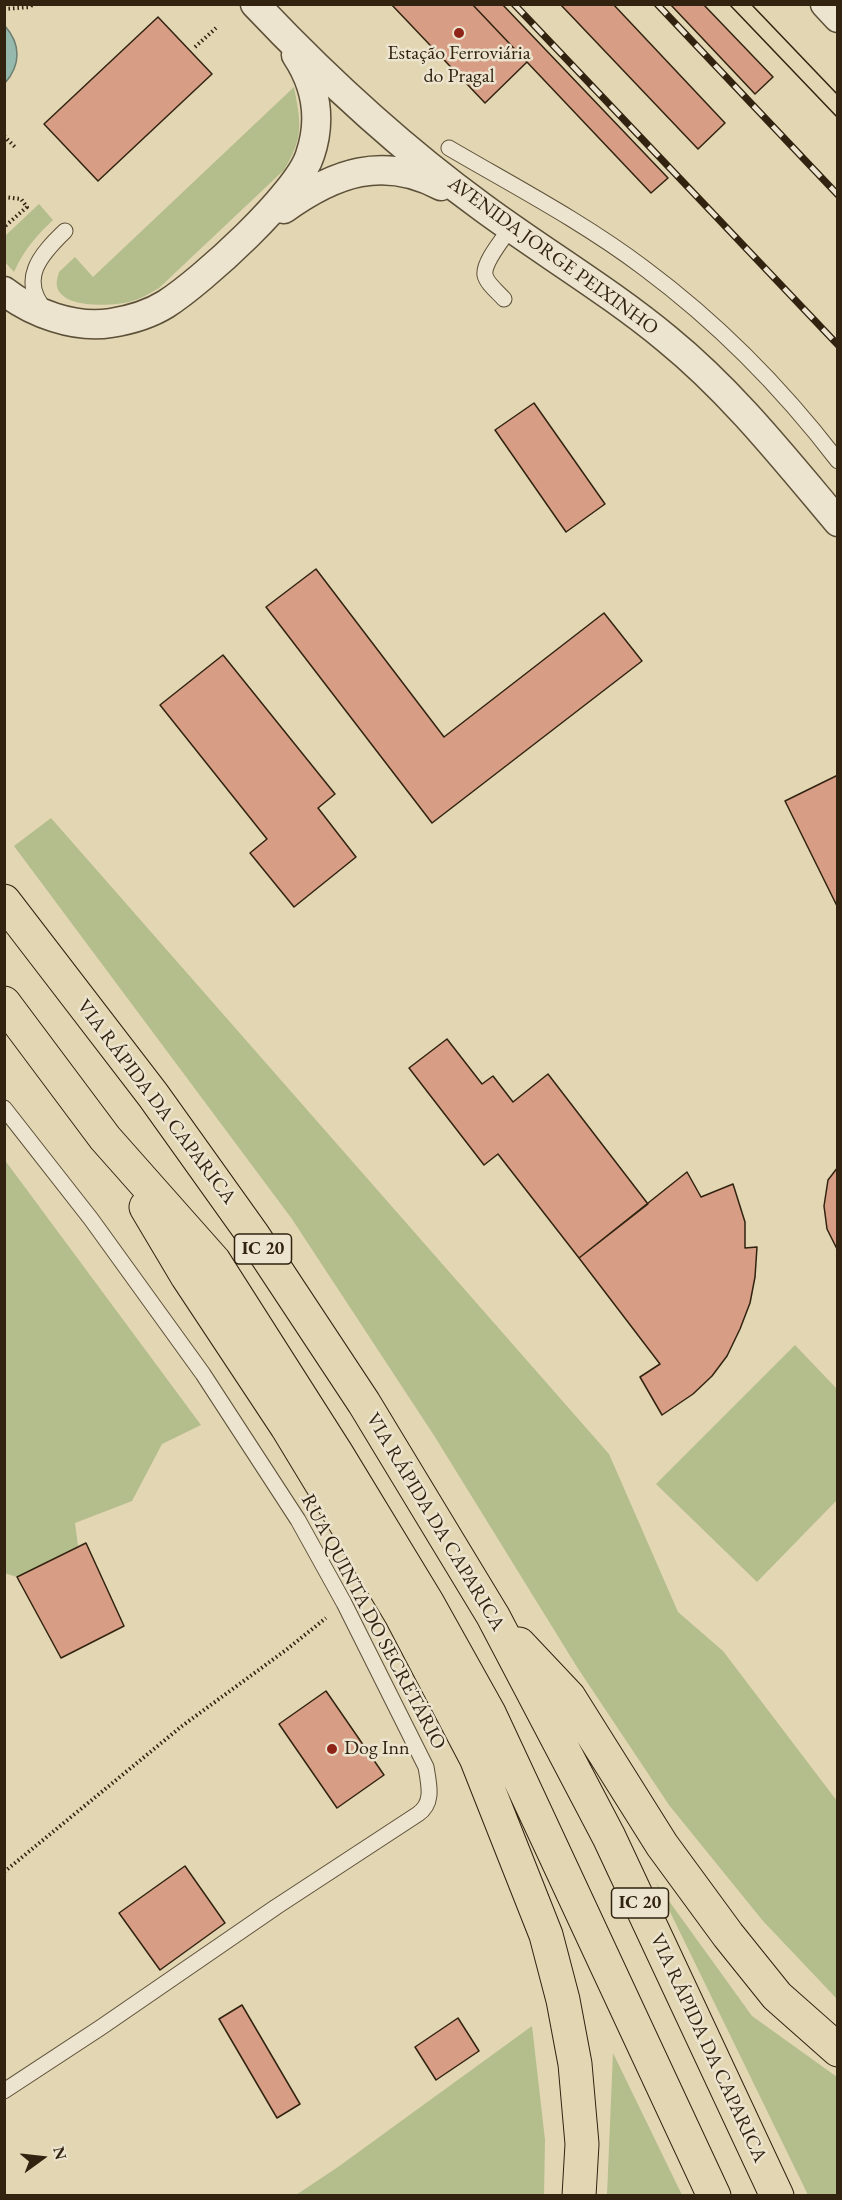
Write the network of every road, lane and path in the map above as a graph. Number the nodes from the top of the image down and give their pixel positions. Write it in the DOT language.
graph roads {
  1 [pos="33,4"];
  2 [pos="255,4"];
  3 [pos="825,4"];
  4 [pos="4,9"];
  5 [pos="837,18"];
  6 [pos="216,28"];
  7 [pos="280,31"];
  8 [pos="195,47"];
  9 [pos="4,136"];
  10 [pos="16,148"];
  11 [pos="449,148"];
  12 [pos="4,197"];
  13 [pos="481,207"];
  14 [pos="4,227"];
  15 [pos="511,227"];
  16 [pos="65,231"];
  17 [pos="246,237"];
  18 [pos="4,291"];
  19 [pos="504,299"];
  20 [pos="51,316"];
  21 [pos="837,461"];
  22 [pos="837,522"];
  23 [pos="4,901"];
  24 [pos="4,1003"];
  25 [pos="4,1108"];
  26 [pos="105,1138"];
  27 [pos="344,1603"];
  28 [pos="493,1616"];
  29 [pos="4,1872"];
  30 [pos="837,2050"];
  31 [pos="4,2091"];
  32 [pos="579,2196"];
  33 [pos="714,2196"];
  34 [pos="777,2196"];
  1 -- 4 [label="path"];
  2 -- 7 [label="street, AVENIDA JORGE PEIXINHO"];
  3 -- 5 [label="street"];
  6 -- 8 [label="path"];
  7 -- 13 [label="street, AVENIDA JORGE PEIXINHO"];
  7 -- 17 [label="street"];
  9 -- 10 [label="path"];
  11 -- 21 [label="lane"];
  12 -- 14 [label="path"];
  13 -- 15 [label="street, AVENIDA JORGE PEIXINHO"];
  13 -- 17 [label="street"];
  15 -- 19 [label="lane"];
  15 -- 22 [label="street, AVENIDA JORGE PEIXINHO"];
  16 -- 20 [label="lane"];
  17 -- 20 [label="street"];
  18 -- 20 [label="street"];
  23 -- 28 [label="highway, VIA RÁPIDA DA CAPARICA / IC 20"];
  24 -- 26 [label="highway, IC 20"];
  25 -- 27 [label="lane, RUA QUINTA DO SECRETÁRIO"];
  26 -- 32 [label="highway"];
  26 -- 33 [label="highway, IC 20"];
  27 -- 29 [label="path"];
  27 -- 31 [label="lane, RUA QUINTA DO SECRETÁRIO"];
  28 -- 30 [label="highway"];
  28 -- 34 [label="highway, VIA RÁPIDA DA CAPARICA / IC 20"];
}
